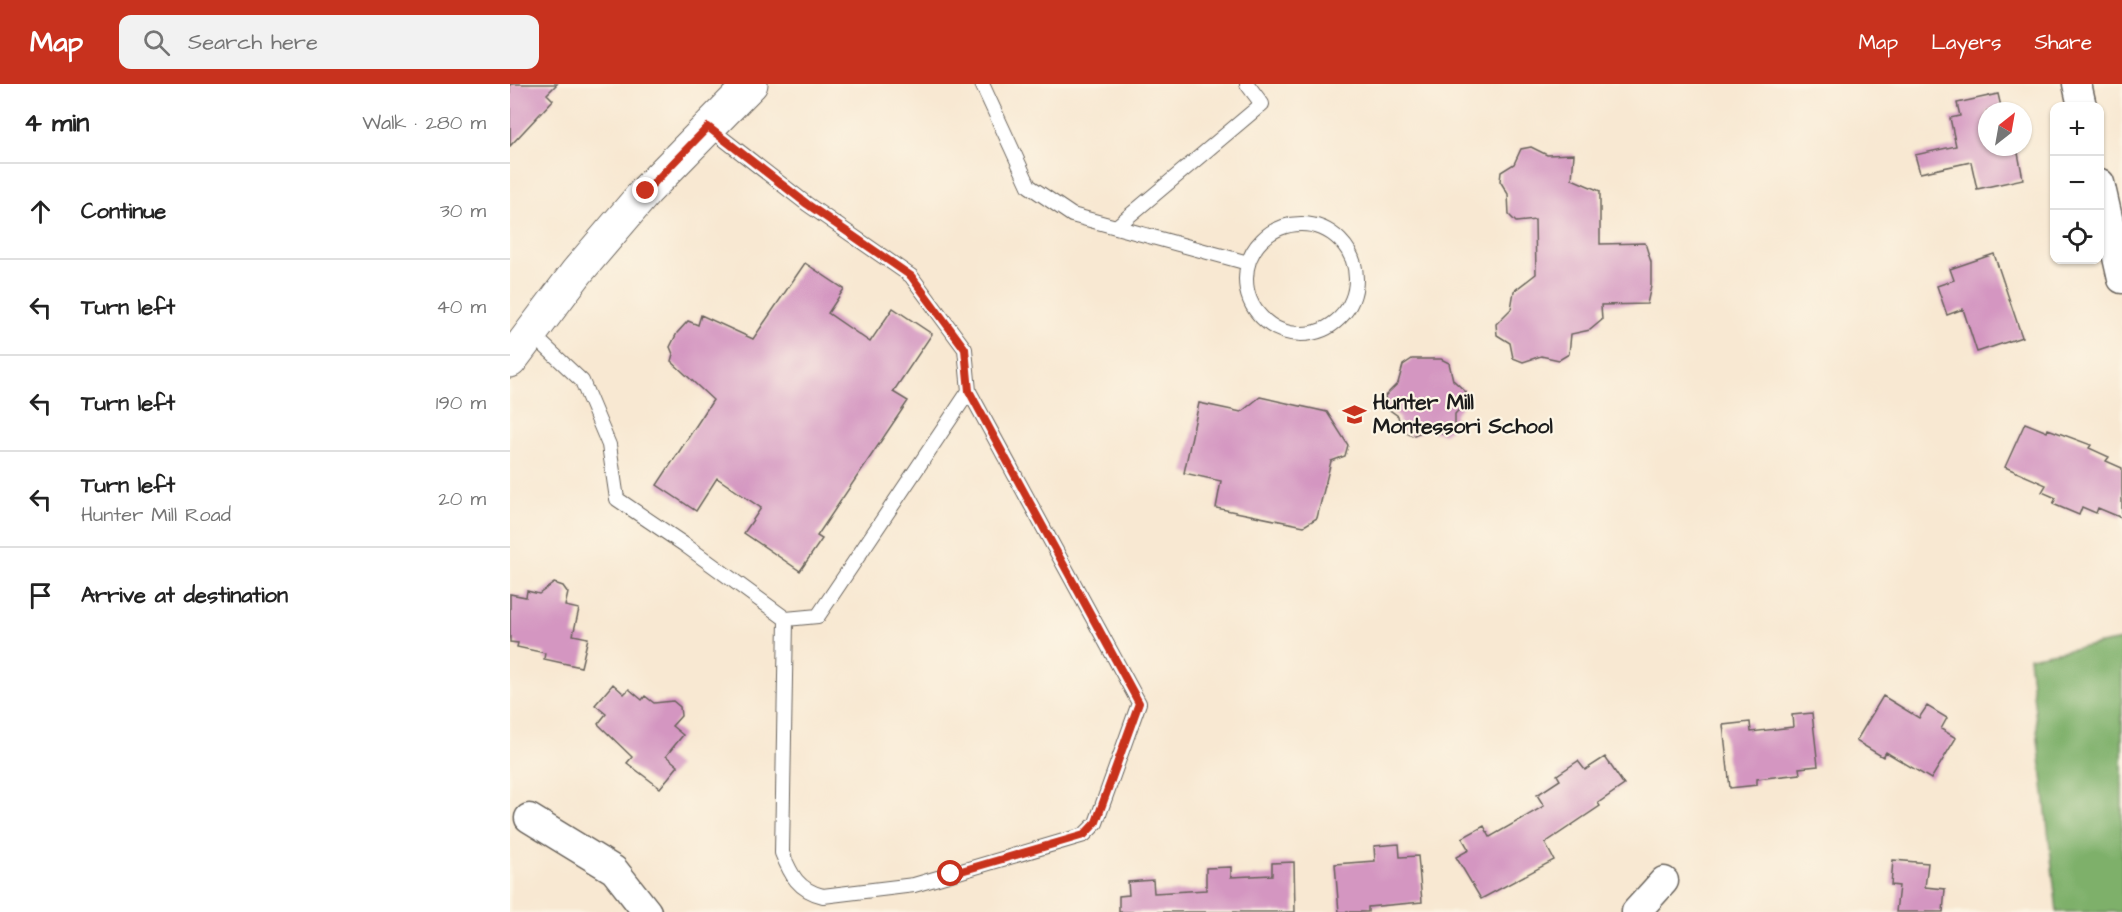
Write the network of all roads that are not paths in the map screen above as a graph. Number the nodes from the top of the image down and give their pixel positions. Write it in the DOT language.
graph roads {
  1 [pos="751,84"];
  2 [pos="982,84"];
  3 [pos="1247,84"];
  4 [pos="2076,84"];
  5 [pos="2081,102"];
  6 [pos="708,127"];
  7 [pos="2104,200"];
  8 [pos="1116,227"];
  9 [pos="1248,263"];
  10 [pos="2122,279"];
  11 [pos="531,333"];
  12 [pos="510,361"];
  13 [pos="969,391"];
  14 [pos="786,619"];
  15 [pos="529,818"];
  16 [pos="1664,881"];
  17 [pos="647,912"];
  18 [pos="1636,912"];
  1 -- 6 [label="main road"];
  2 -- 8 [label="lane"];
  3 -- 8 [label="lane"];
  4 -- 5 [label="street"];
  6 -- 11 [label="main road"];
  6 -- 13 [label="lane"];
  7 -- 10 [label="street"];
  8 -- 9 [label="lane"];
  9 -- 9 [label="lane"];
  11 -- 12 [label="main road"];
  11 -- 14 [label="lane"];
  13 -- 14 [label="lane"];
  13 -- 14 [label="lane"];
  15 -- 17 [label="street"];
  16 -- 18 [label="street"];
}
